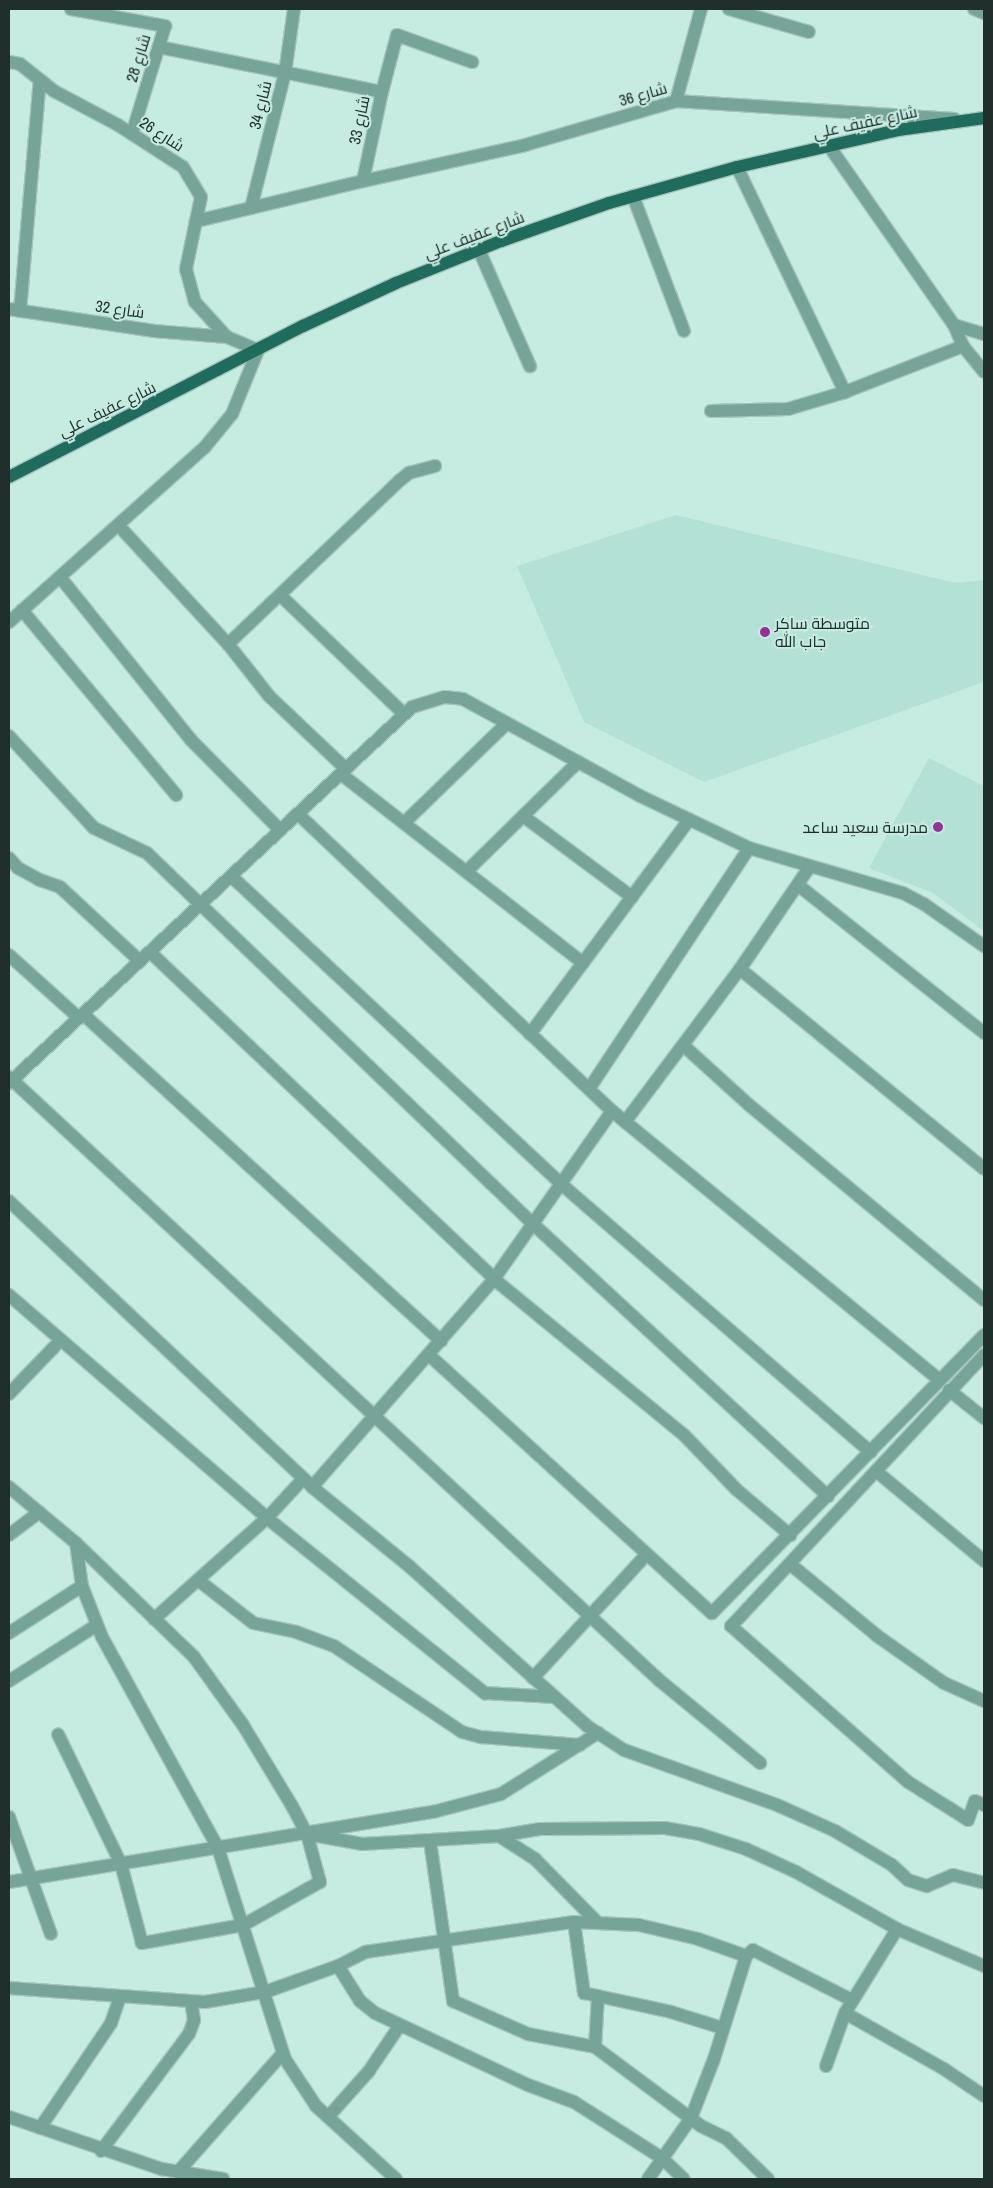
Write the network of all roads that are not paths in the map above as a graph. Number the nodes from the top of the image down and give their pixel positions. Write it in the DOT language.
graph roads {
  1 [pos="71,9"];
  2 [pos="294,9"];
  3 [pos="701,9"];
  4 [pos="729,9"];
  5 [pos="974,9"];
  6 [pos="984,13"];
  7 [pos="809,32"];
  8 [pos="159,47"];
  9 [pos="9,62"];
  10 [pos="472,62"];
  11 [pos="285,73"];
  12 [pos="40,80"];
  13 [pos="382,92"];
  14 [pos="676,101"];
  15 [pos="984,118"];
  16 [pos="968,120"];
  17 [pos="132,134"];
  18 [pos="829,146"];
  19 [pos="737,167"];
  20 [pos="363,181"];
  21 [pos="632,196"];
  22 [pos="250,208"];
  23 [pos="196,221"];
  24 [pos="479,250"];
  25 [pos="14,310"];
  26 [pos="954,325"];
  27 [pos="684,331"];
  28 [pos="984,334"];
  29 [pos="227,338"];
  30 [pos="963,346"];
  31 [pos="258,350"];
  32 [pos="530,366"];
  33 [pos="984,372"];
  34 [pos="845,392"];
  35 [pos="711,411"];
  36 [pos="436,466"];
  37 [pos="9,477"];
  38 [pos="119,526"];
  39 [pos="60,577"];
  40 [pos="280,595"];
  41 [pos="22,610"];
  42 [pos="9,622"];
  43 [pos="228,644"];
  44 [pos="404,714"];
  45 [pos="507,723"];
  46 [pos="9,736"];
  47 [pos="578,762"];
  48 [pos="344,772"];
  49 [pos="176,795"];
  50 [pos="298,814"];
  51 [pos="523,816"];
  52 [pos="689,820"];
  53 [pos="405,822"];
  54 [pos="280,830"];
  55 [pos="749,848"];
  56 [pos="9,858"];
  57 [pos="809,868"];
  58 [pos="467,871"];
  59 [pos="231,876"];
  60 [pos="798,885"];
  61 [pos="632,896"];
  62 [pos="200,905"];
  63 [pos="984,946"];
  64 [pos="150,952"];
  65 [pos="9,955"];
  66 [pos="140,961"];
  67 [pos="583,963"];
  68 [pos="740,970"];
  69 [pos="81,1016"];
  70 [pos="984,1033"];
  71 [pos="530,1034"];
  72 [pos="684,1046"];
  73 [pos="10,1080"];
  74 [pos="589,1089"];
  75 [pos="612,1111"];
  76 [pos="625,1122"];
  77 [pos="984,1169"];
  78 [pos="560,1183"];
  79 [pos="9,1201"];
  80 [pos="532,1223"];
  81 [pos="494,1279"];
  82 [pos="9,1295"];
  83 [pos="984,1300"];
  84 [pos="984,1335"];
  85 [pos="61,1340"];
  86 [pos="441,1341"];
  87 [pos="429,1355"];
  88 [pos="984,1355"];
  89 [pos="939,1380"];
  90 [pos="949,1390"];
  91 [pos="9,1394"];
  92 [pos="374,1413"];
  93 [pos="984,1418"];
  94 [pos="872,1452"];
  95 [pos="876,1471"];
  96 [pos="307,1483"];
  97 [pos="9,1487"];
  98 [pos="828,1496"];
  99 [pos="39,1512"];
  100 [pos="267,1518"];
  101 [pos="790,1534"];
  102 [pos="9,1535"];
  103 [pos="76,1543"];
  104 [pos="647,1554"];
  105 [pos="982,1554"];
  106 [pos="790,1564"];
  107 [pos="198,1580"];
  108 [pos="82,1586"];
  109 [pos="591,1617"];
  110 [pos="154,1619"];
  111 [pos="98,1625"];
  112 [pos="9,1633"];
  113 [pos="532,1678"];
  114 [pos="9,1681"];
  115 [pos="554,1697"];
  116 [pos="984,1701"];
  117 [pos="598,1733"];
  118 [pos="58,1734"];
  119 [pos="580,1745"];
  120 [pos="760,1763"];
  121 [pos="984,1805"];
  122 [pos="9,1817"];
  123 [pos="307,1834"];
  124 [pos="499,1836"];
  125 [pos="430,1841"];
  126 [pos="218,1848"];
  127 [pos="121,1864"];
  128 [pos="33,1878"];
  129 [pos="9,1882"];
  130 [pos="984,1883"];
  131 [pos="574,1922"];
  132 [pos="598,1922"];
  133 [pos="243,1924"];
  134 [pos="897,1930"];
  135 [pos="51,1934"];
  136 [pos="446,1942"];
  137 [pos="746,1956"];
  138 [pos="338,1966"];
  139 [pos="984,1966"];
  140 [pos="9,1988"];
  141 [pos="265,1992"];
  142 [pos="598,1996"];
  143 [pos="120,1998"];
  144 [pos="852,2000"];
  145 [pos="191,2002"];
  146 [pos="845,2013"];
  147 [pos="400,2025"];
  148 [pos="722,2028"];
  149 [pos="596,2047"];
  150 [pos="283,2052"];
  151 [pos="826,2066"];
  152 [pos="984,2096"];
  153 [pos="9,2117"];
  154 [pos="328,2117"];
  155 [pos="690,2118"];
  156 [pos="40,2128"];
  157 [pos="101,2151"];
  158 [pos="662,2158"];
  159 [pos="178,2172"];
  160 [pos="223,2179"];
  161 [pos="396,2179"];
  162 [pos="648,2179"];
  163 [pos="684,2179"];
  164 [pos="768,2179"];
  1 -- 8 [label="street, شارع 28"];
  2 -- 11 [label="street, شارع 34"];
  3 -- 14 [label="street"];
  4 -- 7 [label="street"];
  5 -- 6 [label="street"];
  8 -- 11 [label="street, شارع 33"];
  8 -- 17 [label="street, شارع 28"];
  9 -- 12 [label="street, شارع 26"];
  10 -- 13 [label="street"];
  11 -- 13 [label="street, شارع 33"];
  11 -- 22 [label="street, شارع 34"];
  12 -- 17 [label="street, شارع 26"];
  12 -- 25 [label="street"];
  13 -- 20 [label="street, شارع 33"];
  14 -- 16 [label="street, شارع 36"];
  14 -- 20 [label="street, شارع 36"];
  15 -- 16 [label="main road, شارع عفيف علي"];
  16 -- 18 [label="main road, شارع عفيف علي"];
  17 -- 23 [label="street, شارع 26"];
  18 -- 19 [label="main road, شارع عفيف علي"];
  18 -- 26 [label="street"];
  19 -- 21 [label="main road, شارع عفيف علي"];
  19 -- 34 [label="street"];
  20 -- 22 [label="street"];
  21 -- 24 [label="main road, شارع عفيف علي"];
  21 -- 27 [label="street"];
  22 -- 23 [label="street"];
  23 -- 29 [label="street, شارع 26"];
  24 -- 31 [label="main road, شارع عفيف علي"];
  24 -- 32 [label="street"];
  25 -- 29 [label="street, شارع 32"];
  26 -- 28 [label="street"];
  26 -- 30 [label="street"];
  29 -- 31 [label="street, شارع 26"];
  30 -- 33 [label="street"];
  30 -- 34 [label="street"];
  31 -- 37 [label="main road, شارع عفيف علي"];
  31 -- 38 [label="street"];
  34 -- 35 [label="street"];
  36 -- 40 [label="street"];
  38 -- 39 [label="street"];
  38 -- 43 [label="street"];
  39 -- 41 [label="street"];
  39 -- 54 [label="street"];
  40 -- 43 [label="street"];
  40 -- 44 [label="street"];
  41 -- 42 [label="street"];
  41 -- 49 [label="street"];
  43 -- 48 [label="street"];
  44 -- 45 [label="street"];
  44 -- 48 [label="street"];
  45 -- 47 [label="street"];
  45 -- 53 [label="street"];
  46 -- 62 [label="street"];
  47 -- 51 [label="street"];
  47 -- 52 [label="street"];
  48 -- 50 [label="street"];
  48 -- 53 [label="street"];
  50 -- 54 [label="street"];
  50 -- 71 [label="street"];
  51 -- 58 [label="street"];
  51 -- 61 [label="street"];
  52 -- 55 [label="street"];
  52 -- 61 [label="street"];
  53 -- 58 [label="street"];
  54 -- 59 [label="street"];
  55 -- 57 [label="street"];
  55 -- 74 [label="street"];
  56 -- 66 [label="street"];
  57 -- 60 [label="street"];
  57 -- 63 [label="street"];
  58 -- 67 [label="street"];
  59 -- 62 [label="street"];
  59 -- 78 [label="street"];
  60 -- 68 [label="street"];
  60 -- 70 [label="street"];
  61 -- 67 [label="street"];
  62 -- 64 [label="street"];
  62 -- 80 [label="street"];
  64 -- 66 [label="street"];
  64 -- 81 [label="street"];
  65 -- 69 [label="street"];
  66 -- 69 [label="street"];
  67 -- 71 [label="street"];
  68 -- 72 [label="street"];
  68 -- 77 [label="street"];
  69 -- 73 [label="street"];
  69 -- 86 [label="street"];
  71 -- 74 [label="street"];
  72 -- 76 [label="street"];
  72 -- 83 [label="street"];
  73 -- 92 [label="street"];
  74 -- 75 [label="street"];
  75 -- 76 [label="street"];
  75 -- 78 [label="street"];
  76 -- 89 [label="street"];
  78 -- 80 [label="street"];
  78 -- 94 [label="street"];
  79 -- 96 [label="street"];
  80 -- 81 [label="street"];
  80 -- 98 [label="street"];
  81 -- 86 [label="street"];
  81 -- 101 [label="street"];
  82 -- 85 [label="street"];
  84 -- 89 [label="street"];
  85 -- 91 [label="street"];
  85 -- 100 [label="street"];
  86 -- 87 [label="street"];
  87 -- 92 [label="street"];
  87 -- 104 [label="street"];
  88 -- 90 [label="street"];
  89 -- 94 [label="street"];
  90 -- 93 [label="street"];
  90 -- 95 [label="street"];
  92 -- 96 [label="street"];
  92 -- 109 [label="street"];
  94 -- 98 [label="street"];
  95 -- 105 [label="street"];
  95 -- 106 [label="street"];
  96 -- 100 [label="street"];
  96 -- 113 [label="street"];
  97 -- 99 [label="street"];
  98 -- 101 [label="street"];
  99 -- 102 [label="street"];
  99 -- 103 [label="street"];
  100 -- 107 [label="street"];
  100 -- 115 [label="street"];
  101 -- 104 [label="street"];
  103 -- 108 [label="street"];
  103 -- 110 [label="street"];
  104 -- 109 [label="street"];
  106 -- 116 [label="street"];
  106 -- 121 [label="street"];
  107 -- 110 [label="street"];
  107 -- 119 [label="street"];
  108 -- 111 [label="street"];
  108 -- 112 [label="street"];
  109 -- 113 [label="street"];
  109 -- 120 [label="street"];
  110 -- 123 [label="street"];
  111 -- 114 [label="street"];
  111 -- 126 [label="street"];
  113 -- 115 [label="street"];
  115 -- 117 [label="street"];
  117 -- 119 [label="street"];
  117 -- 130 [label="street"];
  118 -- 127 [label="street"];
  119 -- 123 [label="street"];
  122 -- 128 [label="street"];
  123 -- 125 [label="street"];
  123 -- 126 [label="street"];
  123 -- 133 [label="street"];
  124 -- 125 [label="street"];
  124 -- 132 [label="street"];
  124 -- 134 [label="street"];
  125 -- 136 [label="street"];
  126 -- 127 [label="street"];
  126 -- 133 [label="street"];
  127 -- 128 [label="street"];
  127 -- 133 [label="street"];
  128 -- 129 [label="street"];
  128 -- 135 [label="street"];
  131 -- 132 [label="street"];
  131 -- 136 [label="street"];
  131 -- 142 [label="street"];
  132 -- 137 [label="street"];
  133 -- 141 [label="street"];
  134 -- 139 [label="street"];
  134 -- 144 [label="street"];
  136 -- 138 [label="street"];
  136 -- 149 [label="street"];
  137 -- 144 [label="street"];
  137 -- 148 [label="street"];
  138 -- 141 [label="street"];
  138 -- 147 [label="street"];
  140 -- 143 [label="street"];
  141 -- 145 [label="street"];
  141 -- 150 [label="street"];
  142 -- 148 [label="street"];
  142 -- 149 [label="street"];
  143 -- 145 [label="street"];
  143 -- 156 [label="street"];
  144 -- 146 [label="street"];
  145 -- 157 [label="street"];
  146 -- 151 [label="street"];
  146 -- 152 [label="street"];
  147 -- 154 [label="street"];
  147 -- 158 [label="street"];
  148 -- 155 [label="street"];
  149 -- 155 [label="street"];
  150 -- 154 [label="street"];
  150 -- 159 [label="street"];
  153 -- 156 [label="street"];
  154 -- 161 [label="street"];
  155 -- 158 [label="street"];
  155 -- 164 [label="street"];
  156 -- 157 [label="street"];
  157 -- 159 [label="street"];
  158 -- 162 [label="street"];
  158 -- 163 [label="street"];
  159 -- 160 [label="street"];
}
